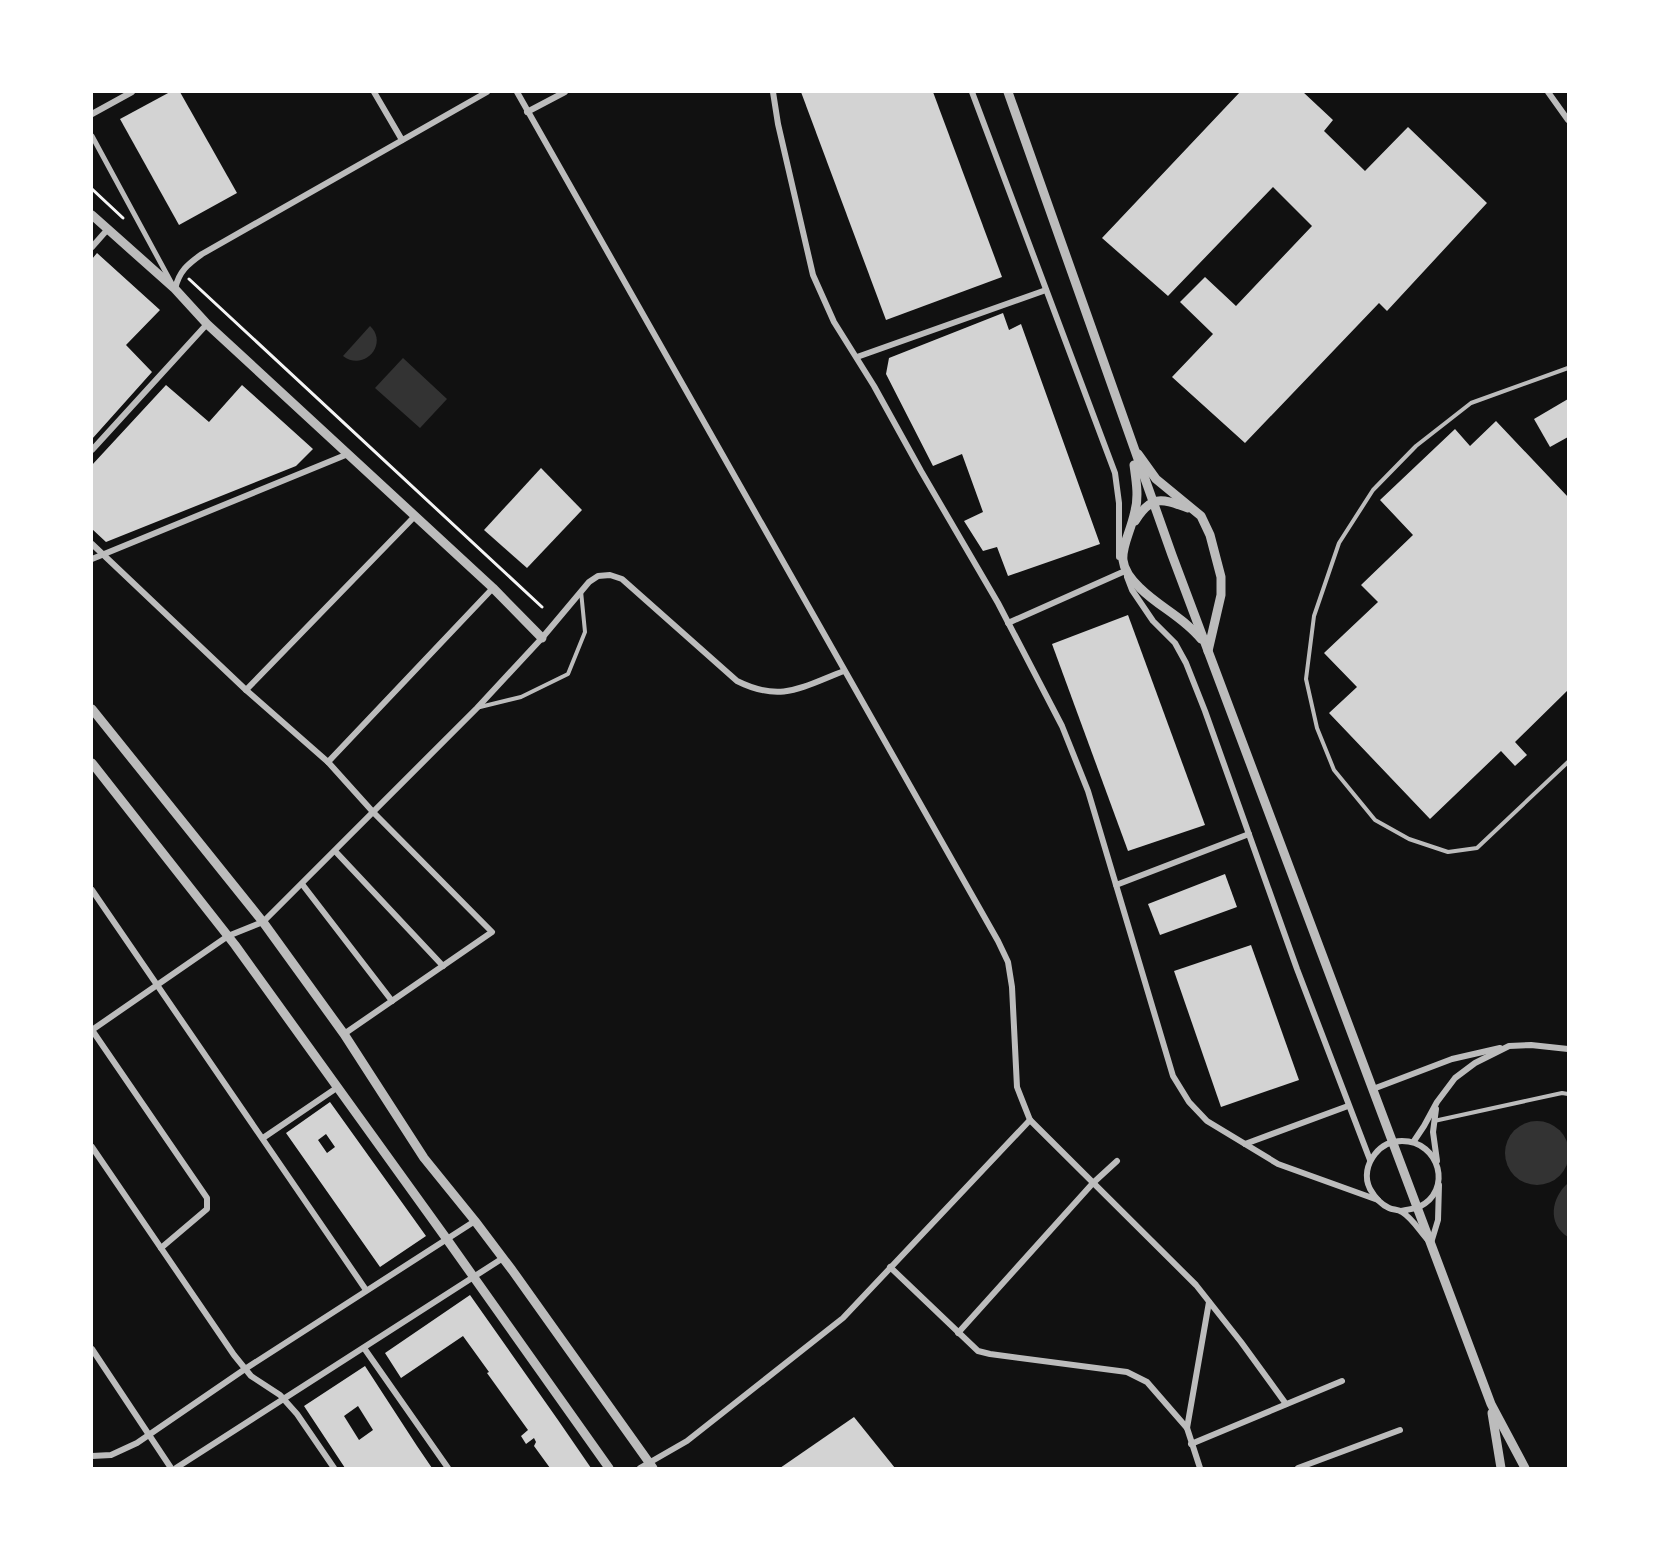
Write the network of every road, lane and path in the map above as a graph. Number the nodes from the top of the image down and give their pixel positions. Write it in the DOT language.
graph roads {
  1 [pos="132,92"];
  2 [pos="374,92"];
  3 [pos="487,92"];
  4 [pos="517,92"];
  5 [pos="566,92"];
  6 [pos="773,92"];
  7 [pos="972,92"];
  8 [pos="1008,92"];
  9 [pos="1548,92"];
  10 [pos="527,112"];
  11 [pos="92,114"];
  12 [pos="1569,120"];
  13 [pos="92,136"];
  14 [pos="402,140"];
  15 [pos="92,189"];
  16 [pos="92,215"];
  17 [pos="124,219"];
  18 [pos="107,230"];
  19 [pos="92,247"];
  20 [pos="181,272"];
  21 [pos="175,289"];
  22 [pos="1046,290"];
  23 [pos="207,324"];
  24 [pos="857,357"];
  25 [pos="1569,368"];
  26 [pos="1130,442"];
  27 [pos="92,450"];
  28 [pos="348,454"];
  29 [pos="1152,501"];
  30 [pos="1194,510"];
  31 [pos="414,516"];
  32 [pos="1126,539"];
  33 [pos="92,544"];
  34 [pos="103,555"];
  35 [pos="92,559"];
  36 [pos="1125,571"];
  37 [pos="493,588"];
  38 [pos="581,590"];
  39 [pos="542,607"];
  40 [pos="1008,623"];
  41 [pos="542,638"];
  42 [pos="1208,651"];
  43 [pos="844,671"];
  44 [pos="246,690"];
  45 [pos="477,708"];
  46 [pos="92,709"];
  47 [pos="328,762"];
  48 [pos="1569,762"];
  49 [pos="92,763"];
  50 [pos="373,812"];
  51 [pos="1249,834"];
  52 [pos="335,851"];
  53 [pos="302,884"];
  54 [pos="1116,885"];
  55 [pos="92,890"];
  56 [pos="263,922"];
  57 [pos="228,936"];
  58 [pos="443,966"];
  59 [pos="158,984"];
  60 [pos="392,1001"];
  61 [pos="92,1030"];
  62 [pos="344,1034"];
  63 [pos="1509,1046"];
  64 [pos="1569,1049"];
  65 [pos="338,1087"];
  66 [pos="1373,1089"];
  67 [pos="1569,1094"];
  68 [pos="1437,1102"];
  69 [pos="1348,1106"];
  70 [pos="1030,1119"];
  71 [pos="1434,1121"];
  72 [pos="263,1138"];
  73 [pos="1392,1141"];
  74 [pos="1414,1141"];
  75 [pos="1245,1144"];
  76 [pos="92,1147"];
  77 [pos="1370,1160"];
  78 [pos="1117,1161"];
  79 [pos="1439,1174"];
  80 [pos="1094,1183"];
  81 [pos="1378,1200"];
  82 [pos="1418,1208"];
  83 [pos="1401,1211"];
  84 [pos="475,1221"];
  85 [pos="446,1238"];
  86 [pos="1431,1244"];
  87 [pos="161,1248"];
  88 [pos="503,1258"];
  89 [pos="890,1267"];
  90 [pos="474,1277"];
  91 [pos="366,1290"];
  92 [pos="1209,1302"];
  93 [pos="958,1333"];
  94 [pos="364,1348"];
  95 [pos="92,1349"];
  96 [pos="245,1369"];
  97 [pos="1342,1381"];
  98 [pos="284,1400"];
  99 [pos="1286,1404"];
  100 [pos="1491,1404"];
  101 [pos="1187,1428"];
  102 [pos="1400,1430"];
  103 [pos="149,1435"];
  104 [pos="1191,1444"];
  105 [pos="92,1456"];
  106 [pos="1317,1461"];
  107 [pos="647,1466"];
  108 [pos="171,1468"];
  109 [pos="176,1468"];
  110 [pos="333,1468"];
  111 [pos="448,1468"];
  112 [pos="609,1468"];
  113 [pos="1200,1468"];
  114 [pos="1298,1468"];
  115 [pos="1321,1468"];
  116 [pos="1501,1468"];
  117 [pos="1525,1468"];
  1 -- 11 [label="street"];
  2 -- 14 [label="street"];
  3 -- 14 [label="street"];
  4 -- 10 [label="street"];
  5 -- 10 [label="street"];
  6 -- 24 [label="street"];
  7 -- 22 [label="street"];
  8 -- 26 [label="street"];
  9 -- 12 [label="street"];
  10 -- 43 [label="street"];
  13 -- 21 [label="street"];
  14 -- 20 [label="street"];
  15 -- 17 [label="path"];
  16 -- 18 [label="street"];
  18 -- 19 [label="street"];
  18 -- 21 [label="street"];
  20 -- 21 [label="street"];
  20 -- 39 [label="path"];
  21 -- 23 [label="street"];
  22 -- 24 [label="street"];
  22 -- 36 [label="street"];
  23 -- 27 [label="street"];
  23 -- 28 [label="street"];
  24 -- 40 [label="street"];
  25 -- 48 [label="lane"];
  26 -- 29 [label="street"];
  26 -- 30 [label="street"];
  26 -- 32 [label="street"];
  28 -- 31 [label="street"];
  28 -- 34 [label="street"];
  29 -- 30 [label="street"];
  29 -- 32 [label="street"];
  29 -- 42 [label="street"];
  30 -- 42 [label="street"];
  31 -- 37 [label="street"];
  31 -- 44 [label="street"];
  32 -- 36 [label="street"];
  33 -- 34 [label="street"];
  34 -- 35 [label="street"];
  34 -- 44 [label="street"];
  36 -- 40 [label="street"];
  36 -- 42 [label="street"];
  36 -- 51 [label="street"];
  37 -- 41 [label="street"];
  37 -- 47 [label="street"];
  38 -- 41 [label="street"];
  38 -- 43 [label="street"];
  38 -- 45 [label="lane"];
  40 -- 54 [label="street"];
  41 -- 45 [label="street"];
  42 -- 66 [label="street"];
  43 -- 70 [label="street"];
  44 -- 47 [label="street"];
  45 -- 50 [label="street"];
  46 -- 56 [label="street"];
  47 -- 50 [label="street"];
  49 -- 57 [label="street"];
  50 -- 52 [label="street"];
  50 -- 58 [label="street"];
  51 -- 54 [label="street"];
  51 -- 69 [label="street"];
  52 -- 53 [label="street"];
  52 -- 58 [label="street"];
  53 -- 56 [label="street"];
  53 -- 60 [label="street"];
  54 -- 75 [label="street"];
  55 -- 59 [label="street"];
  56 -- 57 [label="street"];
  56 -- 62 [label="street"];
  57 -- 59 [label="street"];
  57 -- 65 [label="street"];
  58 -- 60 [label="street"];
  59 -- 61 [label="street"];
  59 -- 72 [label="street"];
  60 -- 62 [label="street"];
  61 -- 87 [label="street"];
  62 -- 84 [label="street"];
  63 -- 64 [label="street"];
  63 -- 66 [label="street"];
  63 -- 68 [label="street"];
  65 -- 72 [label="street"];
  65 -- 85 [label="street"];
  66 -- 73 [label="street"];
  67 -- 71 [label="lane"];
  68 -- 71 [label="street"];
  68 -- 74 [label="street"];
  69 -- 75 [label="street"];
  69 -- 77 [label="street"];
  70 -- 80 [label="street"];
  70 -- 89 [label="street"];
  71 -- 79 [label="street"];
  72 -- 91 [label="street"];
  73 -- 74 [label="street"];
  73 -- 77 [label="street"];
  73 -- 82 [label="street"];
  74 -- 79 [label="street"];
  75 -- 81 [label="street"];
  76 -- 87 [label="street"];
  77 -- 81 [label="street"];
  78 -- 80 [label="street"];
  79 -- 82 [label="street"];
  79 -- 86 [label="street"];
  80 -- 92 [label="street"];
  80 -- 93 [label="street"];
  81 -- 83 [label="street"];
  82 -- 83 [label="street"];
  82 -- 86 [label="street"];
  83 -- 86 [label="street"];
  84 -- 85 [label="street"];
  84 -- 88 [label="street"];
  85 -- 90 [label="street"];
  85 -- 91 [label="street"];
  86 -- 100 [label="street"];
  87 -- 96 [label="street"];
  88 -- 90 [label="street"];
  88 -- 107 [label="street"];
  89 -- 93 [label="street"];
  89 -- 107 [label="street"];
  90 -- 94 [label="street"];
  90 -- 112 [label="street"];
  91 -- 96 [label="street"];
  92 -- 99 [label="street"];
  92 -- 101 [label="street"];
  93 -- 101 [label="street"];
  94 -- 98 [label="street"];
  94 -- 111 [label="street"];
  95 -- 103 [label="street"];
  96 -- 98 [label="street"];
  96 -- 103 [label="street"];
  97 -- 99 [label="street"];
  98 -- 109 [label="street"];
  98 -- 110 [label="street"];
  99 -- 104 [label="street"];
  100 -- 116 [label="street"];
  100 -- 117 [label="street"];
  101 -- 104 [label="street"];
  102 -- 106 [label="street"];
  103 -- 105 [label="street"];
  103 -- 108 [label="street"];
  104 -- 113 [label="street"];
  106 -- 114 [label="street"];
  106 -- 115 [label="street"];
}
